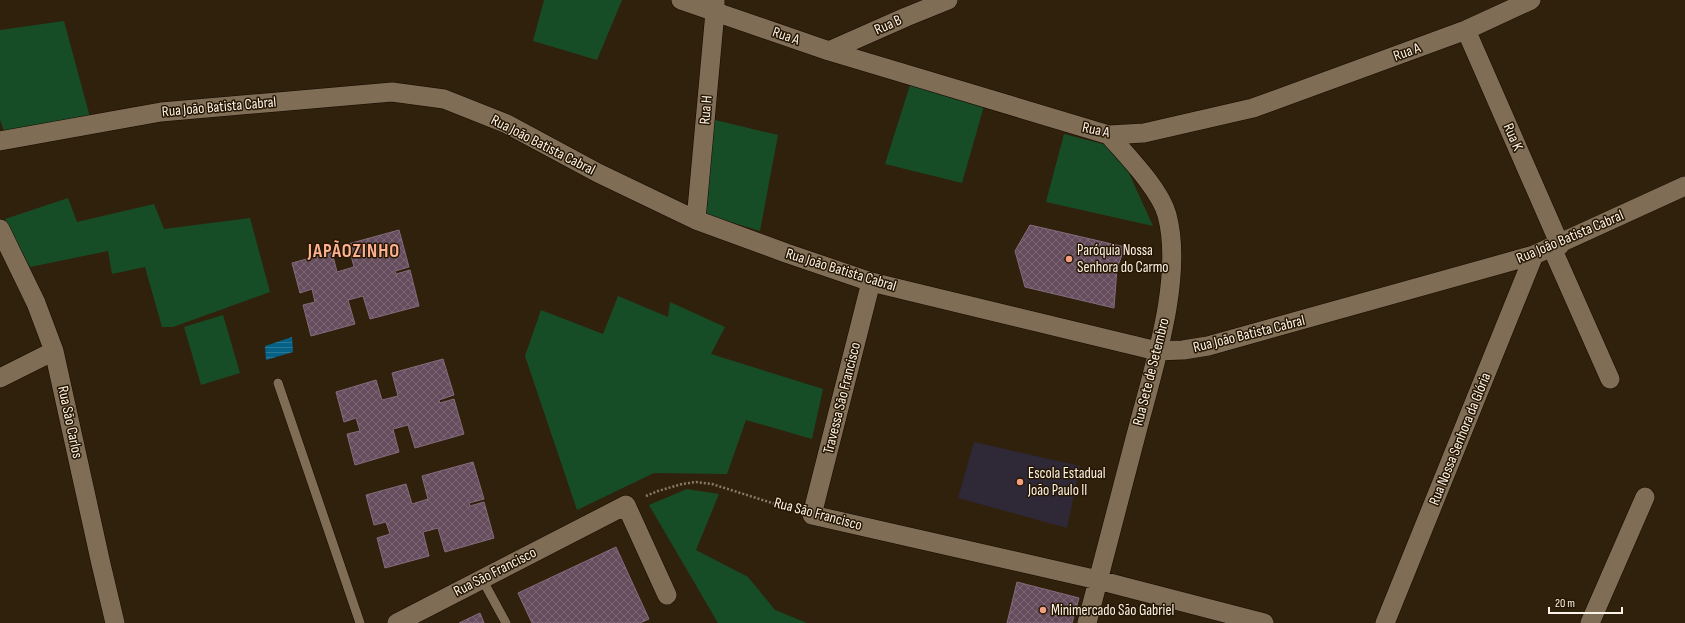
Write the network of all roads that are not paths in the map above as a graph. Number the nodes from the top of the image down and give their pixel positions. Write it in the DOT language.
graph roads {
  1 [pos="681,0"];
  2 [pos="948,0"];
  3 [pos="1531,0"];
  4 [pos="715,6"];
  5 [pos="905,8"];
  6 [pos="1466,30"];
  7 [pos="829,51"];
  8 [pos="1109,135"];
  9 [pos="0,141"];
  10 [pos="1685,186"];
  11 [pos="696,220"];
  12 [pos="0,229"];
  13 [pos="1556,246"];
  14 [pos="1534,255"];
  15 [pos="871,282"];
  16 [pos="54,351"];
  17 [pos="1157,351"];
  18 [pos="0,378"];
  19 [pos="1610,379"];
  20 [pos="278,383"];
  21 [pos="1645,497"];
  22 [pos="812,515"];
  23 [pos="482,579"];
  24 [pos="1098,580"];
  25 [pos="668,595"];
  26 [pos="115,623"];
  27 [pos="360,623"];
  28 [pos="396,623"];
  29 [pos="506,623"];
  30 [pos="1087,623"];
  31 [pos="1264,623"];
  32 [pos="1385,623"];
  33 [pos="1590,623"];
  1 -- 4 [label="street, Rua A"];
  2 -- 5 [label="street, Rua B"];
  3 -- 6 [label="street, Rua A"];
  4 -- 7 [label="street, Rua A"];
  4 -- 11 [label="street, Rua H"];
  5 -- 7 [label="street, Rua B"];
  6 -- 8 [label="street, Rua A"];
  6 -- 13 [label="street, Rua K"];
  7 -- 8 [label="street, Rua A"];
  8 -- 17 [label="street, Rua Sete de Setembro"];
  9 -- 11 [label="street, Rua João Batista Cabral"];
  10 -- 13 [label="street, Rua João Batista Cabral"];
  11 -- 15 [label="street, Rua João Batista Cabral"];
  12 -- 16 [label="street, Rua São Carlos"];
  13 -- 14 [label="street, Rua João Batista Cabral"];
  13 -- 19 [label="street, Rua K"];
  14 -- 17 [label="street, Rua João Batista Cabral"];
  14 -- 32 [label="street, Rua Nossa Senhora da Glória"];
  15 -- 17 [label="street, Rua João Batista Cabral"];
  15 -- 22 [label="street, Travessa São Francisco"];
  16 -- 18 [label="street"];
  16 -- 26 [label="street, Rua São Carlos"];
  17 -- 24 [label="street, Rua Sete de Setembro"];
  20 -- 27 [label="lane"];
  21 -- 33 [label="street"];
  22 -- 24 [label="street, Rua São Francisco"];
  23 -- 25 [label="street, Rua São Francisco"];
  23 -- 28 [label="street, Rua São Francisco"];
  23 -- 29 [label="lane"];
  24 -- 30 [label="street, Rua Sete de Setembro"];
  24 -- 31 [label="street, Rua São Francisco"];
}
